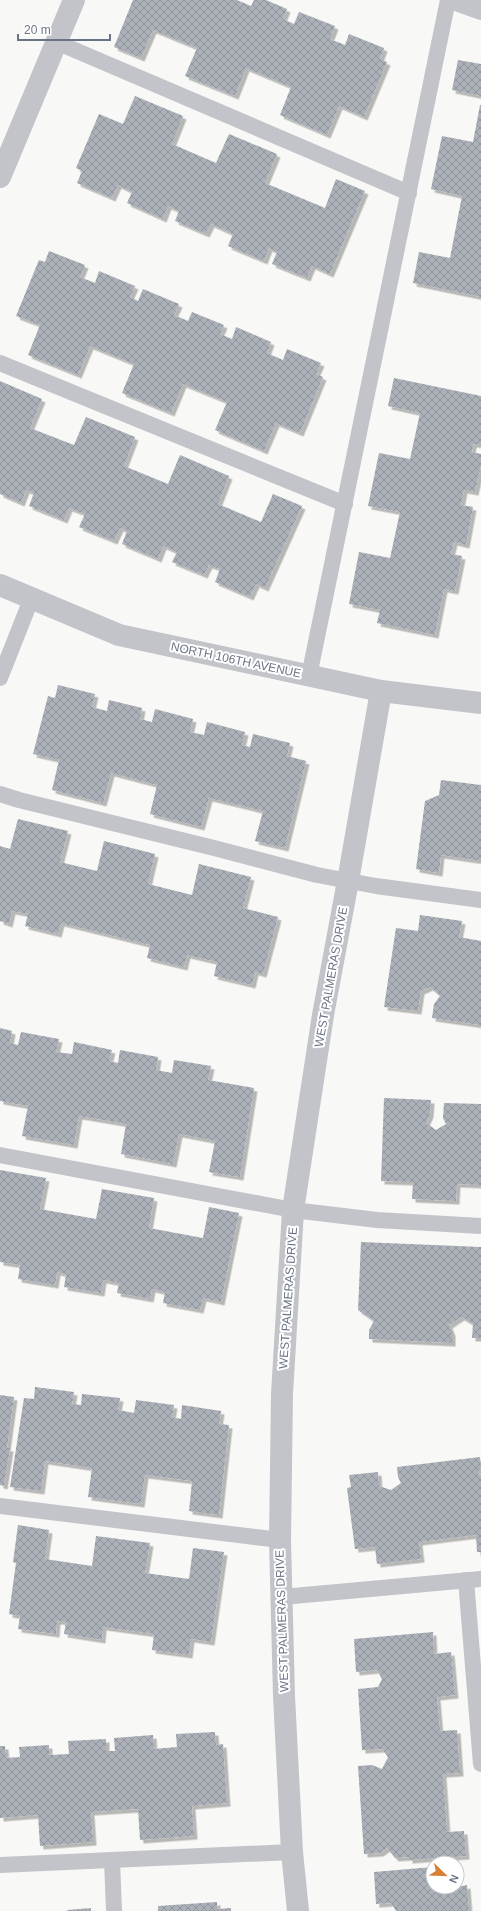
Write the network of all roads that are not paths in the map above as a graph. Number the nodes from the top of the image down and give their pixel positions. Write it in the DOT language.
graph roads {
  1 [pos="74,0"];
  2 [pos="448,0"];
  3 [pos="456,0"];
  4 [pos="481,9"];
  5 [pos="56,42"];
  6 [pos="0,177"];
  7 [pos="409,193"];
  8 [pos="0,363"];
  9 [pos="345,504"];
  10 [pos="0,585"];
  11 [pos="32,597"];
  12 [pos="309,676"];
  13 [pos="0,678"];
  14 [pos="381,691"];
  15 [pos="481,703"];
  16 [pos="0,794"];
  17 [pos="348,880"];
  18 [pos="481,900"];
  19 [pos="0,1155"];
  20 [pos="294,1210"];
  21 [pos="481,1226"];
  22 [pos="0,1506"];
  23 [pos="280,1540"];
  24 [pos="473,1580"];
  25 [pos="282,1597"];
  26 [pos="481,1764"];
  27 [pos="292,1852"];
  28 [pos="112,1860"];
  29 [pos="0,1865"];
  30 [pos="114,1911"];
  31 [pos="298,1911"];
  1 -- 5 [label="street"];
  2 -- 7 [label="lane"];
  3 -- 4 [label="street"];
  5 -- 6 [label="street"];
  5 -- 7 [label="lane"];
  7 -- 9 [label="lane"];
  8 -- 9 [label="lane"];
  9 -- 12 [label="lane"];
  10 -- 11 [label="street, NORTH 106TH AVENUE"];
  11 -- 12 [label="street, NORTH 106TH AVENUE"];
  11 -- 13 [label="lane"];
  12 -- 14 [label="street, NORTH 106TH AVENUE"];
  14 -- 15 [label="street, NORTH 106TH AVENUE"];
  14 -- 17 [label="street, WEST PALMERAS DRIVE"];
  16 -- 17 [label="lane"];
  17 -- 18 [label="lane"];
  17 -- 20 [label="street, WEST PALMERAS DRIVE"];
  19 -- 20 [label="lane"];
  20 -- 21 [label="lane"];
  20 -- 23 [label="street, WEST PALMERAS DRIVE"];
  22 -- 23 [label="lane"];
  23 -- 25 [label="street, WEST PALMERAS DRIVE"];
  24 -- 25 [label="lane"];
  24 -- 26 [label="lane"];
  25 -- 27 [label="street, WEST PALMERAS DRIVE"];
  27 -- 28 [label="lane"];
  27 -- 31 [label="street, WEST PALMERAS DRIVE"];
  28 -- 29 [label="lane"];
  28 -- 30 [label="lane"];
}
